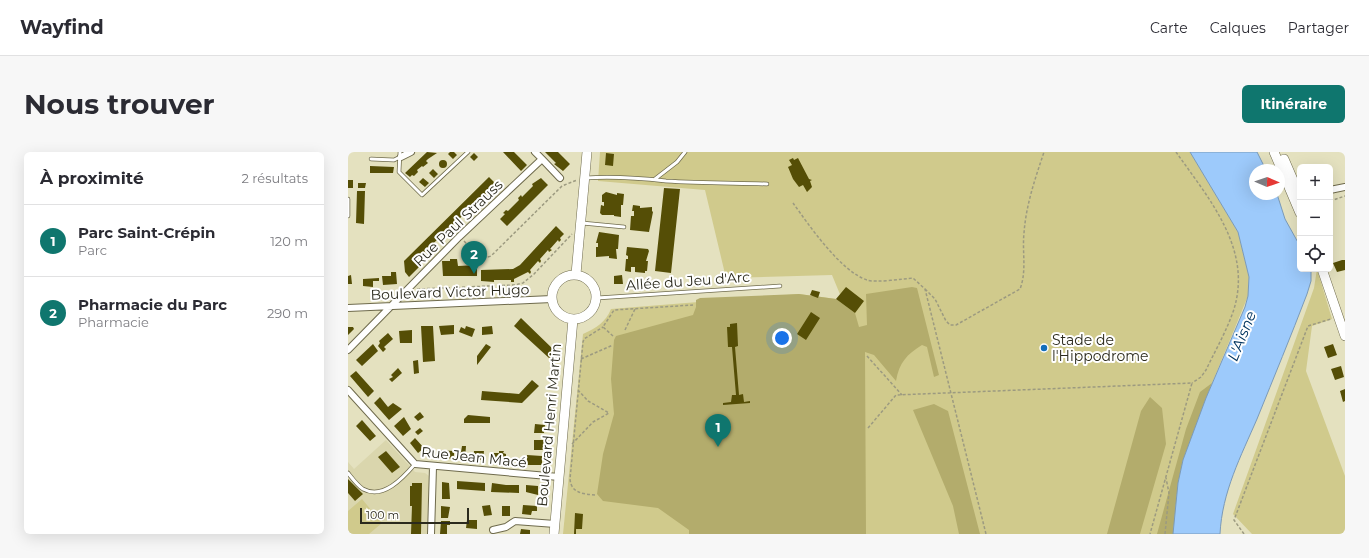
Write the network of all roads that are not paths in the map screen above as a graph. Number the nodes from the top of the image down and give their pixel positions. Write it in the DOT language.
graph roads {
  1 [pos="411,152"];
  2 [pos="468,152"];
  3 [pos="535,152"];
  4 [pos="587,152"];
  5 [pos="685,152"];
  6 [pos="1274,152"];
  7 [pos="1280,152"];
  8 [pos="401,154"];
  9 [pos="371,159"];
  10 [pos="542,159"];
  11 [pos="560,178"];
  12 [pos="584,179"];
  13 [pos="655,180"];
  14 [pos="1297,182"];
  15 [pos="767,184"];
  16 [pos="1345,187"];
  17 [pos="1333,189"];
  18 [pos="348,199"];
  19 [pos="1297,206"];
  20 [pos="348,216"];
  21 [pos="580,223"];
  22 [pos="624,227"];
  23 [pos="1323,272"];
  24 [pos="576,274"];
  25 [pos="780,286"];
  26 [pos="597,298"];
  27 [pos="552,299"];
  28 [pos="393,306"];
  29 [pos="348,308"];
  30 [pos="573,319"];
  31 [pos="1345,336"];
  32 [pos="348,350"];
  33 [pos="348,390"];
  34 [pos="415,464"];
  35 [pos="433,467"];
  36 [pos="348,473"];
  37 [pos="559,477"];
  38 [pos="555,524"];
  39 [pos="493,530"];
  40 [pos="431,534"];
  41 [pos="554,534"];
  1 -- 8 [label="street"];
  2 -- 8 [label="lane"];
  3 -- 10 [label="street"];
  4 -- 12 [label="street"];
  5 -- 13 [label="lane"];
  6 -- 19 [label="street"];
  7 -- 14 [label="street"];
  8 -- 9 [label="lane"];
  10 -- 11 [label="street"];
  10 -- 28 [label="street, Rue Paul Strauss"];
  12 -- 13 [label="lane"];
  12 -- 21 [label="street"];
  13 -- 15 [label="lane"];
  16 -- 17 [label="street"];
  18 -- 20 [label="lane"];
  21 -- 22 [label="lane"];
  21 -- 24 [label="street"];
  23 -- 31 [label="street"];
  24 -- 26 [label="street"];
  24 -- 27 [label="street"];
  25 -- 26 [label="lane, Allée du Jeu d'Arc"];
  26 -- 30 [label="street"];
  27 -- 28 [label="street, Boulevard Victor Hugo"];
  27 -- 30 [label="street"];
  28 -- 29 [label="street, Boulevard Victor Hugo"];
  28 -- 32 [label="street, Rue Paul Strauss"];
  30 -- 37 [label="street, Boulevard Henri Martin"];
  33 -- 34 [label="street, Rue Jean Macé"];
  34 -- 35 [label="street, Rue Jean Macé"];
  34 -- 36 [label="lane"];
  35 -- 37 [label="street, Rue Jean Macé"];
  35 -- 40 [label="street"];
  37 -- 38 [label="street, Boulevard Henri Martin"];
  38 -- 39 [label="street"];
  38 -- 41 [label="street, Boulevard Henri Martin"];
}
